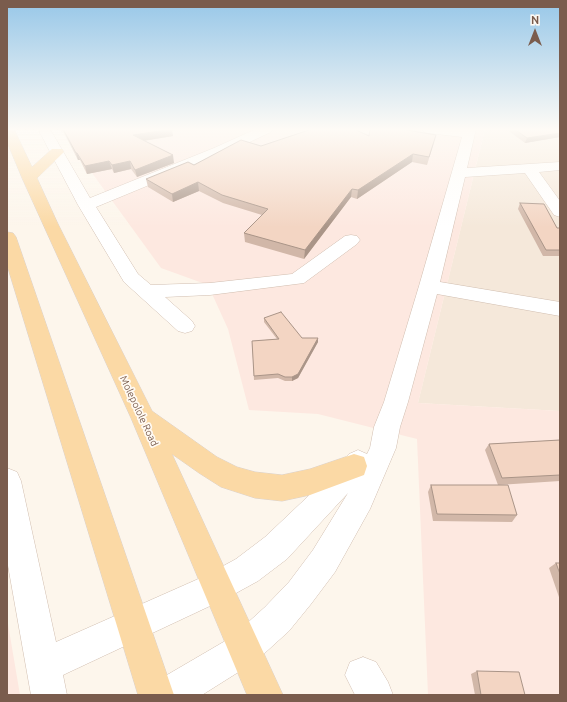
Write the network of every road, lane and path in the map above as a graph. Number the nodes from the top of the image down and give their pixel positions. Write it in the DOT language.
graph roads {
  1 [pos="23,162"];
  2 [pos="47,162"];
  3 [pos="62,162"];
  4 [pos="192,162"];
  5 [pos="462,162"];
  6 [pos="560,166"];
  7 [pos="530,169"];
  8 [pos="459,173"];
  9 [pos="30,178"];
  10 [pos="86,205"];
  11 [pos="560,212"];
  12 [pos="7,238"];
  13 [pos="351,240"];
  14 [pos="429,286"];
  15 [pos="146,292"];
  16 [pos="560,310"];
  17 [pos="185,326"];
  18 [pos="143,418"];
  19 [pos="387,427"];
  20 [pos="354,466"];
  21 [pos="7,481"];
  22 [pos="216,587"];
  23 [pos="133,626"];
  24 [pos="244,649"];
  25 [pos="46,681"];
  26 [pos="156,695"];
  27 [pos="168,695"];
  28 [pos="265,695"];
  1 -- 9 [label="main road, Molepolole Road"];
  2 -- 9 [label="main road"];
  3 -- 10 [label="street"];
  4 -- 10 [label="street"];
  5 -- 8 [label="street"];
  6 -- 7 [label="street"];
  7 -- 8 [label="street"];
  7 -- 11 [label="street"];
  8 -- 14 [label="street"];
  9 -- 18 [label="main road, Molepolole Road"];
  10 -- 15 [label="street"];
  12 -- 23 [label="main road"];
  13 -- 15 [label="street"];
  14 -- 16 [label="street"];
  14 -- 19 [label="street"];
  15 -- 17 [label="street"];
  18 -- 20 [label="main road"];
  18 -- 22 [label="main road, Molepolole Road"];
  19 -- 20 [label="street"];
  19 -- 24 [label="street"];
  20 -- 22 [label="street"];
  21 -- 25 [label="street"];
  22 -- 23 [label="street"];
  22 -- 24 [label="main road, Molepolole Road"];
  23 -- 25 [label="street"];
  23 -- 26 [label="main road"];
  24 -- 27 [label="street"];
  24 -- 28 [label="main road, Molepolole Road"];
}
